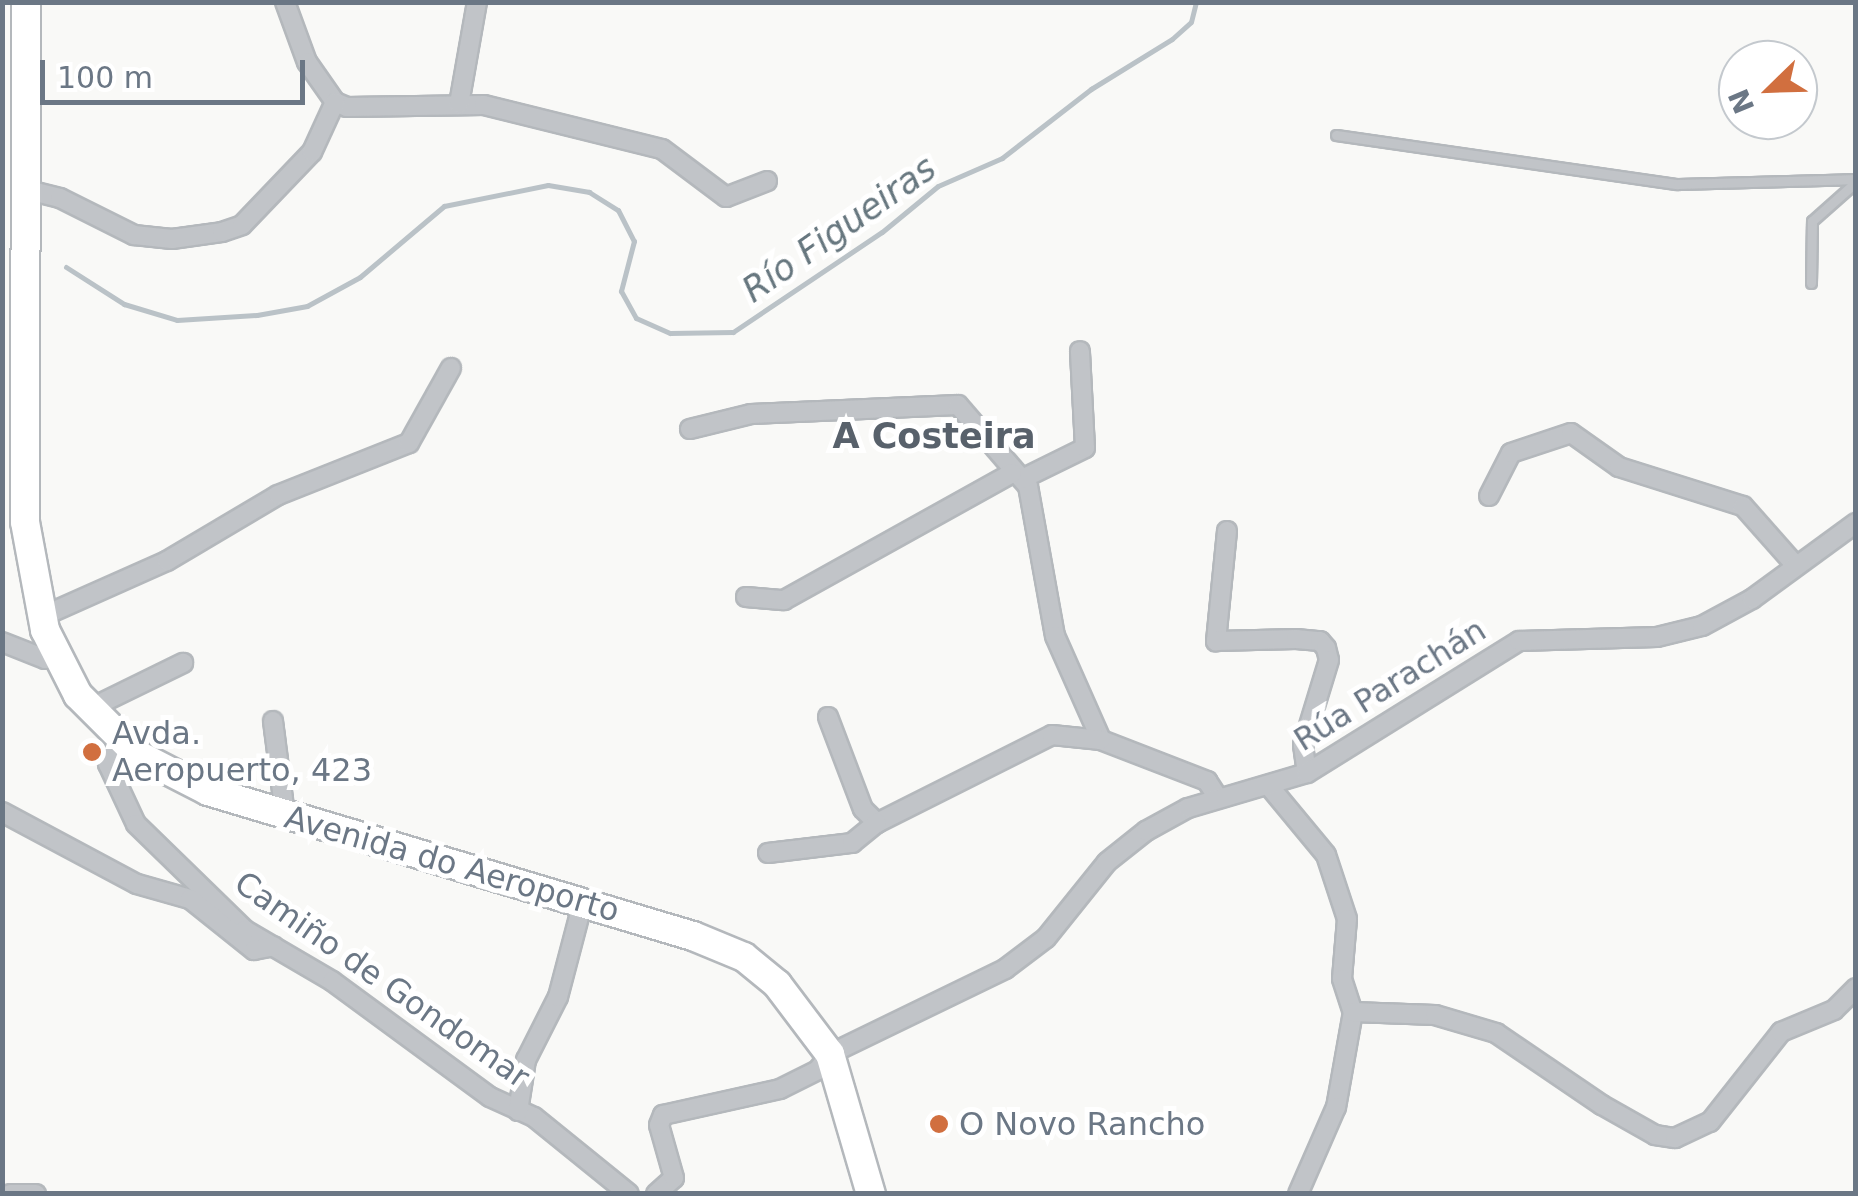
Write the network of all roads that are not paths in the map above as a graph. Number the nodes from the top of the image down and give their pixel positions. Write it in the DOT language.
graph roads {
  1 [pos="26,2"];
  2 [pos="284,2"];
  3 [pos="478,2"];
  4 [pos="335,102"];
  5 [pos="459,104"];
  6 [pos="1336,135"];
  7 [pos="1856,180"];
  8 [pos="767,181"];
  9 [pos="24,190"];
  10 [pos="1811,284"];
  11 [pos="1080,351"];
  12 [pos="452,368"];
  13 [pos="690,428"];
  14 [pos="1017,476"];
  15 [pos="1489,496"];
  16 [pos="1856,523"];
  17 [pos="1227,532"];
  18 [pos="1796,566"];
  19 [pos="746,597"];
  20 [pos="41,618"];
  21 [pos="2,642"];
  22 [pos="56,655"];
  23 [pos="183,664"];
  24 [pos="90,710"];
  25 [pos="828,717"];
  26 [pos="273,722"];
  27 [pos="1101,740"];
  28 [pos="120,742"];
  29 [pos="1306,773"];
  30 [pos="1269,786"];
  31 [pos="1218,798"];
  32 [pos="2,812"];
  33 [pos="286,815"];
  34 [pos="876,824"];
  35 [pos="768,853"];
  36 [pos="583,902"];
  37 [pos="274,946"];
  38 [pos="1856,988"];
  39 [pos="1353,1012"];
  40 [pos="830,1054"];
  41 [pos="518,1112"];
  42 [pos="10,1194"];
  43 [pos="36,1194"];
  44 [pos="629,1194"];
  45 [pos="656,1194"];
  46 [pos="871,1194"];
  47 [pos="1298,1194"];
  1 -- 9 [label="main road, Avenida do Aeroporto"];
  2 -- 4 [label="street"];
  3 -- 5 [label="street"];
  4 -- 5 [label="street"];
  4 -- 9 [label="street"];
  5 -- 8 [label="street"];
  6 -- 7 [label="lane"];
  7 -- 10 [label="lane"];
  9 -- 20 [label="main road, Avenida do Aeroporto"];
  11 -- 14 [label="street"];
  12 -- 20 [label="street"];
  13 -- 14 [label="street"];
  14 -- 19 [label="street"];
  14 -- 27 [label="street"];
  15 -- 18 [label="street"];
  16 -- 18 [label="street, Rúa Parachán"];
  17 -- 29 [label="street"];
  18 -- 29 [label="street, Rúa Parachán"];
  20 -- 22 [label="main road, Avenida do Aeroporto"];
  21 -- 22 [label="street"];
  22 -- 24 [label="main road, Avenida do Aeroporto"];
  23 -- 24 [label="street"];
  24 -- 28 [label="main road, Avenida do Aeroporto"];
  25 -- 34 [label="street"];
  26 -- 33 [label="street"];
  27 -- 31 [label="street"];
  27 -- 34 [label="street"];
  28 -- 33 [label="main road, Avenida do Aeroporto"];
  28 -- 37 [label="street, Camiño de Gondomar"];
  29 -- 30 [label="street, Rúa Parachán"];
  30 -- 31 [label="street, Rúa Parachán"];
  30 -- 39 [label="street"];
  31 -- 40 [label="street, Rúa Parachán"];
  32 -- 37 [label="street"];
  33 -- 36 [label="main road, Avenida do Aeroporto"];
  34 -- 35 [label="street"];
  36 -- 40 [label="main road, Avenida do Aeroporto"];
  36 -- 41 [label="street"];
  37 -- 41 [label="street, Camiño de Gondomar"];
  38 -- 39 [label="street"];
  39 -- 47 [label="street"];
  40 -- 45 [label="street"];
  40 -- 46 [label="main road, Avenida do Aeroporto"];
  41 -- 44 [label="street, Camiño de Gondomar"];
  42 -- 43 [label="street"];
}
